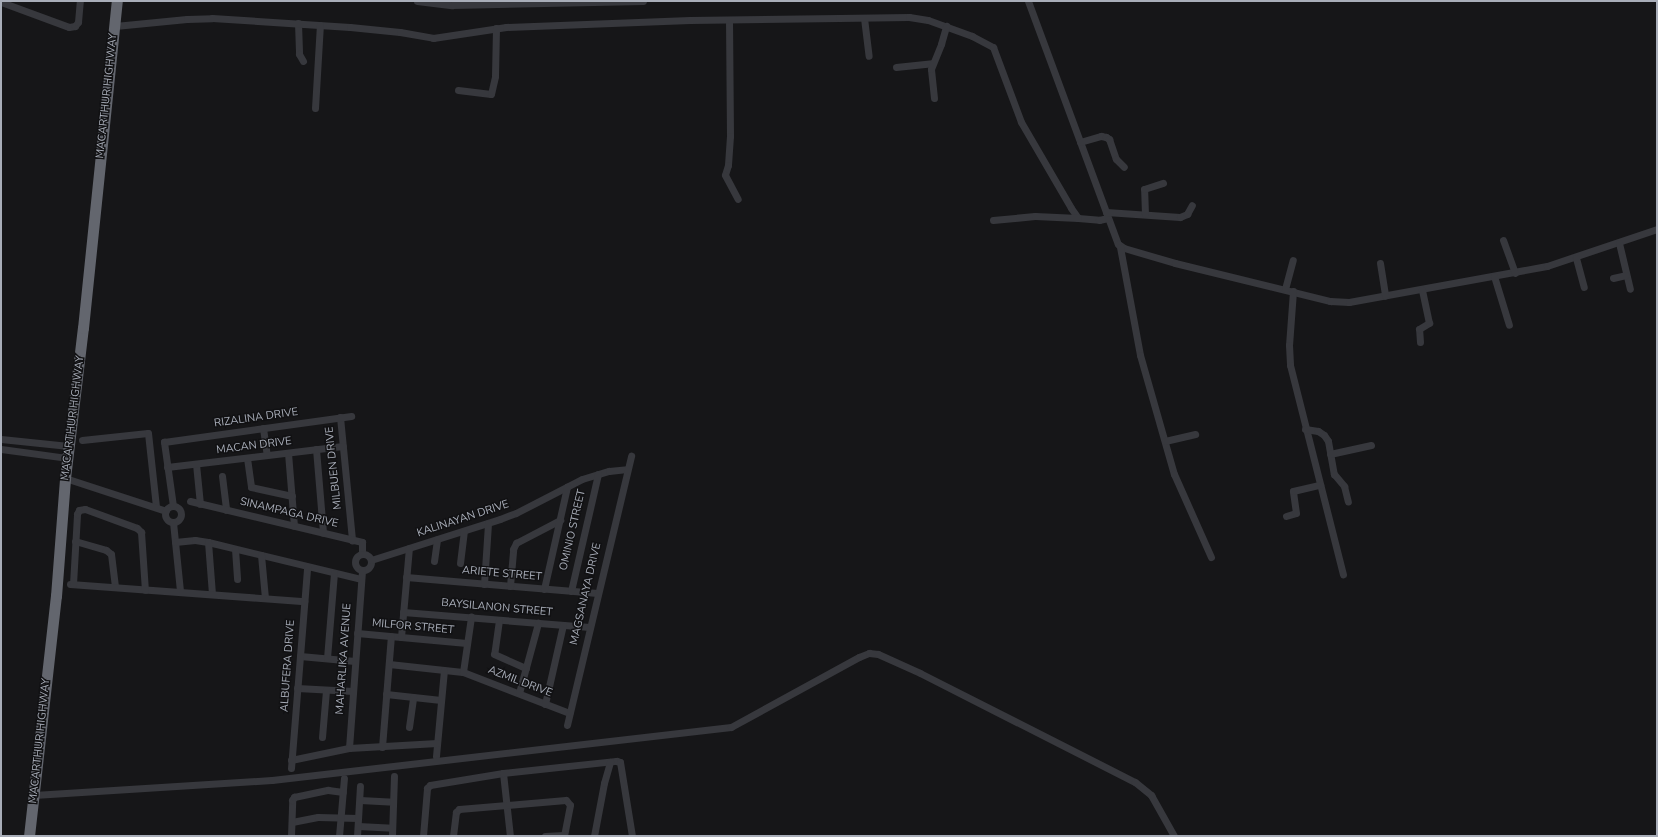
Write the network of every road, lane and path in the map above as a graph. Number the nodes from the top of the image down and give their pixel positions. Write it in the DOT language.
graph roads {
  1 [pos="80,1"];
  2 [pos="417,1"];
  3 [pos="582,1"];
  4 [pos="642,1"];
  5 [pos="1028,1"];
  6 [pos="1,2"];
  7 [pos="114,2"];
  8 [pos="452,3"];
  9 [pos="864,18"];
  10 [pos="729,20"];
  11 [pos="298,23"];
  12 [pos="320,25"];
  13 [pos="114,26"];
  14 [pos="946,26"];
  15 [pos="496,28"];
  16 [pos="869,56"];
  17 [pos="303,61"];
  18 [pos="932,63"];
  19 [pos="896,67"];
  20 [pos="458,90"];
  21 [pos="934,98"];
  22 [pos="315,108"];
  23 [pos="1080,142"];
  24 [pos="1124,167"];
  25 [pos="1163,183"];
  26 [pos="738,199"];
  27 [pos="1192,205"];
  28 [pos="1145,214"];
  29 [pos="1107,215"];
  30 [pos="1078,218"];
  31 [pos="993,220"];
  32 [pos="1657,229"];
  33 [pos="1503,240"];
  34 [pos="1619,243"];
  35 [pos="1120,247"];
  36 [pos="1576,258"];
  37 [pos="1294,260"];
  38 [pos="1380,263"];
  39 [pos="1515,273"];
  40 [pos="1626,275"];
  41 [pos="1494,276"];
  42 [pos="1613,278"];
  43 [pos="1584,287"];
  44 [pos="1285,289"];
  45 [pos="1630,289"];
  46 [pos="1422,290"];
  47 [pos="1293,291"];
  48 [pos="1385,296"];
  49 [pos="1509,325"];
  50 [pos="1420,342"];
  51 [pos="351,416"];
  52 [pos="340,417"];
  53 [pos="263,428"];
  54 [pos="1305,429"];
  55 [pos="1195,434"];
  56 [pos="3,439"];
  57 [pos="82,440"];
  58 [pos="1165,441"];
  59 [pos="1371,445"];
  60 [pos="69,446"];
  61 [pos="343,446"];
  62 [pos="3,449"];
  63 [pos="316,449"];
  64 [pos="288,453"];
  65 [pos="1330,454"];
  66 [pos="267,455"];
  67 [pos="631,456"];
  68 [pos="68,458"];
  69 [pos="247,458"];
  70 [pos="196,464"];
  71 [pos="167,467"];
  72 [pos="627,468"];
  73 [pos="598,474"];
  74 [pos="222,476"];
  75 [pos="65,478"];
  76 [pos="1320,485"];
  77 [pos="567,487"];
  78 [pos="292,496"];
  79 [pos="190,501"];
  80 [pos="1348,502"];
  81 [pos="200,504"];
  82 [pos="173,506"];
  83 [pos="156,508"];
  84 [pos="226,510"];
  85 [pos="166,511"];
  86 [pos="1286,516"];
  87 [pos="560,520"];
  88 [pos="173,522"];
  89 [pos="488,523"];
  90 [pos="294,526"];
  91 [pos="464,530"];
  92 [pos="323,533"];
  93 [pos="437,539"];
  94 [pos="352,540"];
  95 [pos="75,541"];
  96 [pos="175,542"];
  97 [pos="208,542"];
  98 [pos="409,548"];
  99 [pos="235,549"];
  100 [pos="362,553"];
  101 [pos="262,555"];
  102 [pos="1211,557"];
  103 [pos="371,560"];
  104 [pos="434,562"];
  105 [pos="460,563"];
  106 [pos="306,566"];
  107 [pos="362,570"];
  108 [pos="334,573"];
  109 [pos="1343,574"];
  110 [pos="406,577"];
  111 [pos="237,579"];
  112 [pos="360,579"];
  113 [pos="484,584"];
  114 [pos="510,586"];
  115 [pos="115,587"];
  116 [pos="544,589"];
  117 [pos="145,590"];
  118 [pos="180,591"];
  119 [pos="570,591"];
  120 [pos="597,593"];
  121 [pos="212,594"];
  122 [pos="265,598"];
  123 [pos="304,601"];
  124 [pos="403,612"];
  125 [pos="471,617"];
  126 [pos="499,620"];
  127 [pos="538,623"];
  128 [pos="563,625"];
  129 [pos="589,627"];
  130 [pos="357,633"];
  131 [pos="391,636"];
  132 [pos="401,637"];
  133 [pos="467,643"];
  134 [pos="300,656"];
  135 [pos="327,658"];
  136 [pos="355,661"];
  137 [pos="389,664"];
  138 [pos="526,668"];
  139 [pos="444,670"];
  140 [pos="463,672"];
  141 [pos="297,688"];
  142 [pos="326,690"];
  143 [pos="353,691"];
  144 [pos="386,694"];
  145 [pos="519,694"];
  146 [pos="414,697"];
  147 [pos="441,700"];
  148 [pos="545,704"];
  149 [pos="569,713"];
  150 [pos="567,725"];
  151 [pos="409,727"];
  152 [pos="322,737"];
  153 [pos="437,743"];
  154 [pos="382,747"];
  155 [pos="349,748"];
  156 [pos="436,756"];
  157 [pos="292,760"];
  158 [pos="610,762"];
  159 [pos="291,768"];
  160 [pos="503,773"];
  161 [pos="394,776"];
  162 [pos="344,778"];
  163 [pos="360,786"];
  164 [pos="343,792"];
  165 [pos="34,795"];
  166 [pos="360,800"];
  167 [pos="393,802"];
  168 [pos="506,804"];
  169 [pos="341,816"];
  170 [pos="358,818"];
  171 [pos="292,822"];
  172 [pos="358,826"];
  173 [pos="392,832"];
  174 [pos="564,835"];
  175 [pos="29,836"];
  176 [pos="291,836"];
  177 [pos="339,836"];
  178 [pos="357,836"];
  179 [pos="423,836"];
  180 [pos="453,836"];
  181 [pos="510,836"];
  182 [pos="545,836"];
  183 [pos="594,836"];
  184 [pos="632,836"];
  185 [pos="1174,836"];
  1 -- 6 [label="street"];
  2 -- 8 [label="street"];
  3 -- 4 [label="street"];
  3 -- 8 [label="street"];
  5 -- 23 [label="street"];
  7 -- 13 [label="highway, MACARTHUR HIGHWAY"];
  9 -- 10 [label="street"];
  9 -- 14 [label="street"];
  9 -- 16 [label="street"];
  10 -- 15 [label="street"];
  10 -- 26 [label="street"];
  11 -- 12 [label="street"];
  11 -- 13 [label="street"];
  11 -- 17 [label="street"];
  12 -- 15 [label="street"];
  12 -- 22 [label="street"];
  13 -- 60 [label="highway, MACARTHUR HIGHWAY"];
  14 -- 18 [label="street"];
  14 -- 30 [label="street"];
  15 -- 20 [label="street"];
  18 -- 19 [label="street"];
  18 -- 21 [label="street"];
  23 -- 24 [label="street"];
  23 -- 29 [label="street"];
  25 -- 28 [label="street"];
  27 -- 28 [label="street"];
  28 -- 29 [label="street"];
  29 -- 30 [label="street"];
  29 -- 35 [label="street"];
  30 -- 31 [label="street"];
  32 -- 34 [label="street"];
  33 -- 39 [label="street"];
  34 -- 36 [label="street"];
  34 -- 40 [label="street"];
  35 -- 44 [label="street"];
  35 -- 58 [label="street"];
  36 -- 39 [label="street"];
  36 -- 43 [label="street"];
  37 -- 44 [label="street"];
  38 -- 48 [label="street"];
  39 -- 41 [label="street"];
  40 -- 42 [label="street"];
  40 -- 45 [label="street"];
  41 -- 46 [label="street"];
  41 -- 49 [label="street"];
  44 -- 47 [label="street"];
  46 -- 48 [label="street"];
  46 -- 50 [label="street"];
  47 -- 48 [label="street"];
  47 -- 54 [label="street"];
  51 -- 52 [label="street, RIZALINA DRIVE"];
  52 -- 53 [label="street, RIZALINA DRIVE"];
  52 -- 61 [label="street, MILBUEN DRIVE"];
  53 -- 66 [label="street"];
  53 -- 71 [label="street, RIZALINA DRIVE"];
  54 -- 65 [label="street"];
  54 -- 76 [label="street"];
  55 -- 58 [label="street"];
  56 -- 60 [label="street"];
  56 -- 62 [label="street"];
  57 -- 83 [label="street"];
  58 -- 102 [label="street"];
  59 -- 65 [label="street"];
  60 -- 68 [label="highway, MACARTHUR HIGHWAY"];
  61 -- 63 [label="street, MACAN DRIVE"];
  61 -- 94 [label="street, MILBUEN DRIVE"];
  62 -- 68 [label="street"];
  63 -- 64 [label="street, MACAN DRIVE"];
  63 -- 92 [label="street"];
  64 -- 66 [label="street, MACAN DRIVE"];
  64 -- 78 [label="street"];
  65 -- 80 [label="street"];
  66 -- 69 [label="street, MACAN DRIVE"];
  67 -- 72 [label="street, MAGSANAYA DRIVE"];
  68 -- 75 [label="highway, MACARTHUR HIGHWAY"];
  69 -- 70 [label="street, MACAN DRIVE"];
  69 -- 78 [label="street"];
  70 -- 71 [label="street, MACAN DRIVE"];
  70 -- 81 [label="street"];
  71 -- 82 [label="street"];
  72 -- 73 [label="street, KALINAYAN DRIVE"];
  72 -- 120 [label="street, MAGSANAYA DRIVE"];
  73 -- 77 [label="street, KALINAYAN DRIVE"];
  73 -- 119 [label="street, OMINIO STREET"];
  74 -- 84 [label="street"];
  75 -- 83 [label="street"];
  75 -- 165 [label="highway, MACARTHUR HIGHWAY"];
  76 -- 86 [label="street"];
  76 -- 109 [label="street"];
  77 -- 87 [label="street"];
  77 -- 89 [label="street, KALINAYAN DRIVE"];
  78 -- 90 [label="street"];
  79 -- 81 [label="street, SINAMPAGA DRIVE"];
  81 -- 84 [label="street, SINAMPAGA DRIVE"];
  82 -- 85 [label="street"];
  82 -- 88 [label="street"];
  83 -- 85 [label="street"];
  84 -- 90 [label="street, SINAMPAGA DRIVE"];
  85 -- 88 [label="street"];
  87 -- 114 [label="street"];
  87 -- 116 [label="street"];
  88 -- 96 [label="street"];
  89 -- 91 [label="street, KALINAYAN DRIVE"];
  89 -- 113 [label="street"];
  90 -- 92 [label="street, SINAMPAGA DRIVE"];
  91 -- 93 [label="street, KALINAYAN DRIVE"];
  91 -- 105 [label="street"];
  92 -- 94 [label="street, SINAMPAGA DRIVE"];
  93 -- 98 [label="street, KALINAYAN DRIVE"];
  93 -- 104 [label="street"];
  94 -- 100 [label="street"];
  95 -- 115 [label="street"];
  95 -- 115 [label="street"];
  95 -- 117 [label="street"];
  96 -- 97 [label="street"];
  96 -- 118 [label="street"];
  97 -- 99 [label="street"];
  97 -- 121 [label="street"];
  98 -- 103 [label="street, KALINAYAN DRIVE"];
  98 -- 110 [label="street"];
  99 -- 101 [label="street"];
  99 -- 111 [label="street"];
  100 -- 103 [label="street"];
  100 -- 107 [label="street"];
  101 -- 106 [label="street"];
  101 -- 122 [label="street"];
  103 -- 107 [label="street"];
  106 -- 108 [label="street"];
  106 -- 123 [label="street, ALBUFERA DRIVE"];
  107 -- 112 [label="street, MAHARLIKA AVENUE"];
  108 -- 112 [label="street"];
  108 -- 135 [label="street"];
  110 -- 113 [label="street, ARIETE STREET"];
  110 -- 124 [label="street"];
  112 -- 130 [label="street, MAHARLIKA AVENUE"];
  113 -- 114 [label="street, ARIETE STREET"];
  114 -- 116 [label="street, ARIETE STREET"];
  115 -- 117 [label="street"];
  116 -- 119 [label="street, ARIETE STREET"];
  117 -- 118 [label="street"];
  118 -- 121 [label="street"];
  119 -- 120 [label="street, ARIETE STREET"];
  120 -- 129 [label="street, MAGSANAYA DRIVE"];
  121 -- 122 [label="street"];
  122 -- 123 [label="street"];
  123 -- 134 [label="street, ALBUFERA DRIVE"];
  124 -- 125 [label="street, BAYSILANON STREET"];
  124 -- 132 [label="street"];
  125 -- 126 [label="street, BAYSILANON STREET"];
  125 -- 133 [label="street"];
  126 -- 127 [label="street, BAYSILANON STREET"];
  126 -- 138 [label="street"];
  127 -- 128 [label="street, BAYSILANON STREET"];
  127 -- 138 [label="street"];
  128 -- 129 [label="street, BAYSILANON STREET"];
  128 -- 148 [label="street"];
  129 -- 149 [label="street, MAGSANAYA DRIVE"];
  130 -- 131 [label="street, MILFOR STREET"];
  130 -- 136 [label="street, MAHARLIKA AVENUE"];
  131 -- 132 [label="street, MILFOR STREET"];
  131 -- 137 [label="street"];
  132 -- 133 [label="street, MILFOR STREET"];
  133 -- 140 [label="street"];
  134 -- 135 [label="street"];
  134 -- 141 [label="street, ALBUFERA DRIVE"];
  135 -- 136 [label="street"];
  136 -- 143 [label="street, MAHARLIKA AVENUE"];
  137 -- 139 [label="street, AZMIL DRIVE"];
  137 -- 144 [label="street"];
  138 -- 145 [label="street"];
  139 -- 140 [label="street, AZMIL DRIVE"];
  139 -- 147 [label="street"];
  140 -- 145 [label="street, AZMIL DRIVE"];
  141 -- 142 [label="street"];
  141 -- 157 [label="street, ALBUFERA DRIVE"];
  142 -- 143 [label="street"];
  142 -- 152 [label="street"];
  143 -- 155 [label="street, MAHARLIKA AVENUE"];
  144 -- 146 [label="street"];
  144 -- 154 [label="street"];
  145 -- 148 [label="street, AZMIL DRIVE"];
  146 -- 147 [label="street"];
  146 -- 151 [label="street"];
  147 -- 153 [label="street"];
  148 -- 149 [label="street, AZMIL DRIVE"];
  149 -- 150 [label="street, MAGSANAYA DRIVE"];
  153 -- 154 [label="street"];
  153 -- 156 [label="street"];
  154 -- 155 [label="street"];
  155 -- 157 [label="street"];
  157 -- 159 [label="street, ALBUFERA DRIVE"];
  158 -- 160 [label="street"];
  158 -- 183 [label="street"];
  158 -- 184 [label="street"];
  160 -- 168 [label="street"];
  160 -- 179 [label="street"];
  161 -- 167 [label="street"];
  162 -- 164 [label="street"];
  163 -- 166 [label="street"];
  164 -- 169 [label="street"];
  164 -- 171 [label="street"];
  165 -- 175 [label="highway, MACARTHUR HIGHWAY"];
  165 -- 185 [label="street"];
  166 -- 167 [label="street"];
  166 -- 170 [label="street"];
  167 -- 173 [label="street"];
  168 -- 174 [label="street"];
  168 -- 180 [label="street"];
  168 -- 181 [label="street"];
  169 -- 170 [label="street"];
  169 -- 171 [label="street"];
  169 -- 177 [label="street"];
  170 -- 172 [label="street"];
  171 -- 176 [label="street"];
  172 -- 173 [label="street"];
  172 -- 178 [label="street"];
  174 -- 182 [label="street"];
}
